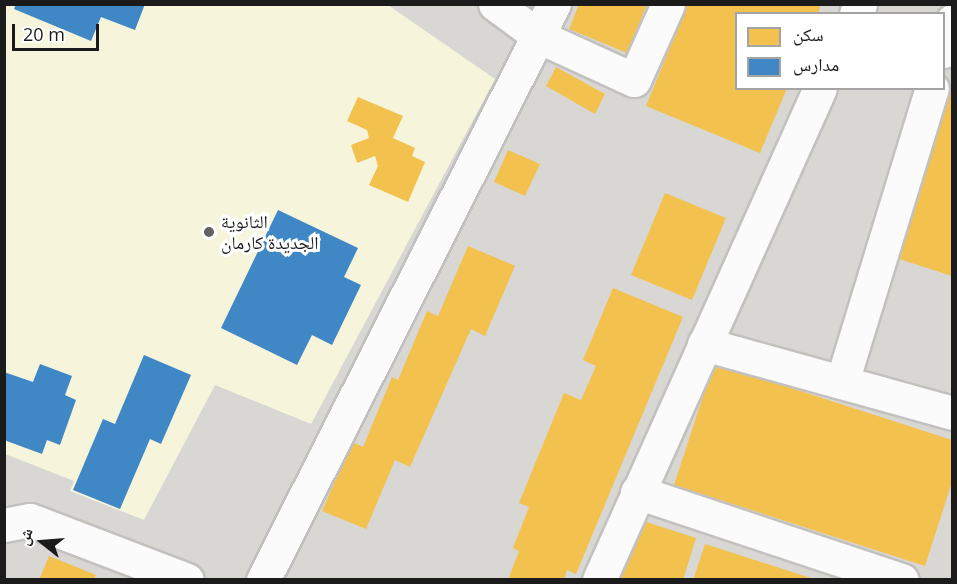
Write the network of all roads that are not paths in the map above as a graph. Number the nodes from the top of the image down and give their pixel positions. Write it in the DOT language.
graph roads {
  1 [pos="495,4"];
  2 [pos="554,4"];
  3 [pos="668,4"];
  4 [pos="952,21"];
  5 [pos="540,37"];
  6 [pos="945,47"];
  7 [pos="819,90"];
  8 [pos="931,90"];
  9 [pos="704,344"];
  10 [pos="842,382"];
  11 [pos="952,413"];
  12 [pos="637,492"];
  13 [pos="13,519"];
  14 [pos="187,579"];
  15 [pos="263,579"];
  16 [pos="599,579"];
  17 [pos="903,579"];
  1 -- 5 [label="street"];
  2 -- 5 [label="street"];
  3 -- 5 [label="street"];
  4 -- 6 [label="street"];
  5 -- 15 [label="street"];
  7 -- 9 [label="street"];
  8 -- 10 [label="street"];
  9 -- 10 [label="street"];
  9 -- 12 [label="street"];
  10 -- 11 [label="street"];
  12 -- 16 [label="street"];
  12 -- 17 [label="street"];
  13 -- 14 [label="street"];
}
